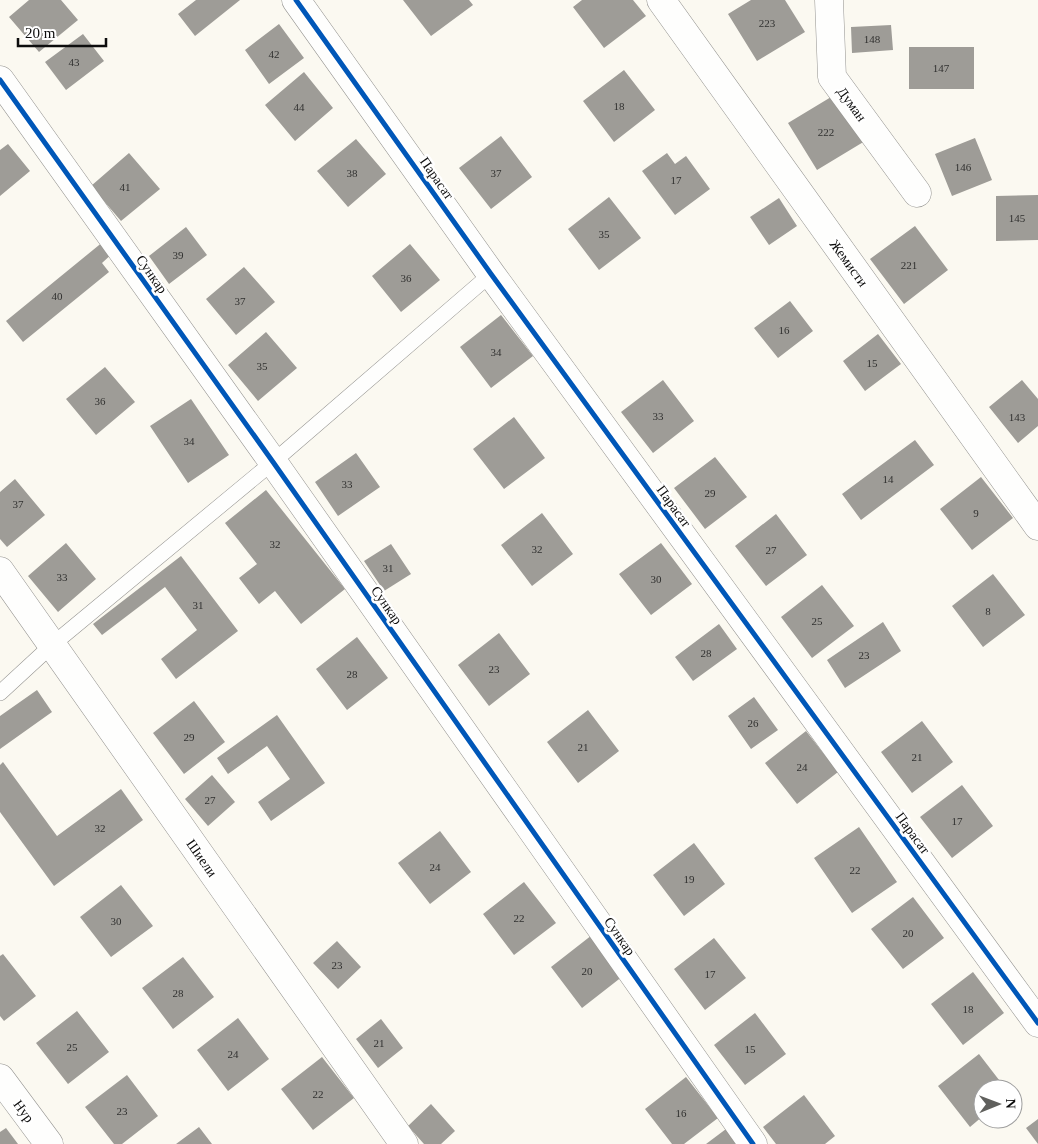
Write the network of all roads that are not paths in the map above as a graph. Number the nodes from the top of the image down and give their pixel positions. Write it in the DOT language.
graph roads {
  1 [pos="296,0"];
  2 [pos="661,0"];
  3 [pos="829,0"];
  4 [pos="0,80"];
  5 [pos="917,193"];
  6 [pos="491,274"];
  7 [pos="272,462"];
  8 [pos="1038,526"];
  9 [pos="0,571"];
  10 [pos="52,645"];
  11 [pos="0,693"];
  12 [pos="1038,1023"];
  13 [pos="0,1078"];
  14 [pos="49,1144"];
  15 [pos="404,1144"];
  16 [pos="753,1144"];
  1 -- 6 [label="street, Парасат"];
  2 -- 8 [label="street, Жемисти"];
  3 -- 5 [label="street, Думан"];
  4 -- 7 [label="street, Сункар"];
  6 -- 7 [label="lane"];
  6 -- 12 [label="street, Парасат"];
  7 -- 10 [label="lane"];
  7 -- 16 [label="street, Сункар"];
  9 -- 10 [label="street, Шиели"];
  10 -- 11 [label="lane"];
  10 -- 15 [label="street, Шиели"];
  13 -- 14 [label="street, Нур"];
}
